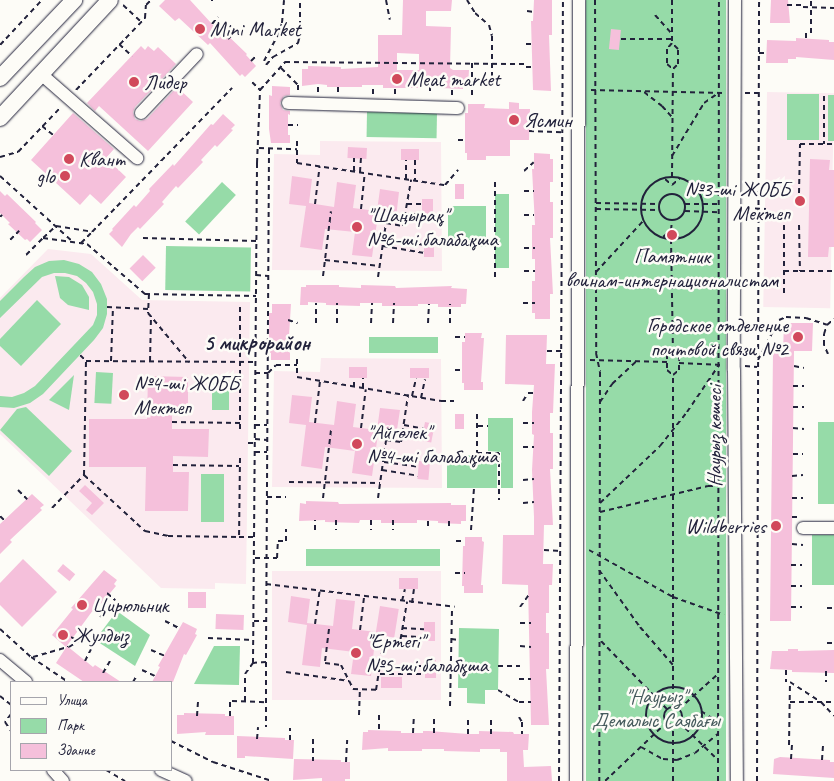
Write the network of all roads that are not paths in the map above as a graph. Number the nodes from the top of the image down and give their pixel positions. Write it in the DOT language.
graph roads {
  1 [pos="74,0"];
  2 [pos="110,0"];
  3 [pos="579,0"];
  4 [pos="735,0"];
  5 [pos="197,54"];
  6 [pos="41,74"];
  7 [pos="0,78"];
  8 [pos="288,103"];
  9 [pos="458,108"];
  10 [pos="141,113"];
  11 [pos="0,118"];
  12 [pos="137,158"];
  13 [pos="803,528"];
  14 [pos="834,528"];
  15 [pos="0,660"];
  16 [pos="25,681"];
  17 [pos="54,771"];
  18 [pos="162,771"];
  19 [pos="63,781"];
  20 [pos="186,781"];
  21 [pos="576,781"];
  22 [pos="737,781"];
  1 -- 7 [label="main road"];
  2 -- 6 [label="main road"];
  3 -- 21 [label="street"];
  4 -- 22 [label="street, Наурыз көшесі"];
  5 -- 10 [label="street"];
  6 -- 11 [label="main road"];
  6 -- 12 [label="street"];
  8 -- 9 [label="street"];
  13 -- 14 [label="street"];
  15 -- 16 [label="street"];
  17 -- 19 [label="street"];
  18 -- 20 [label="street"];
}
